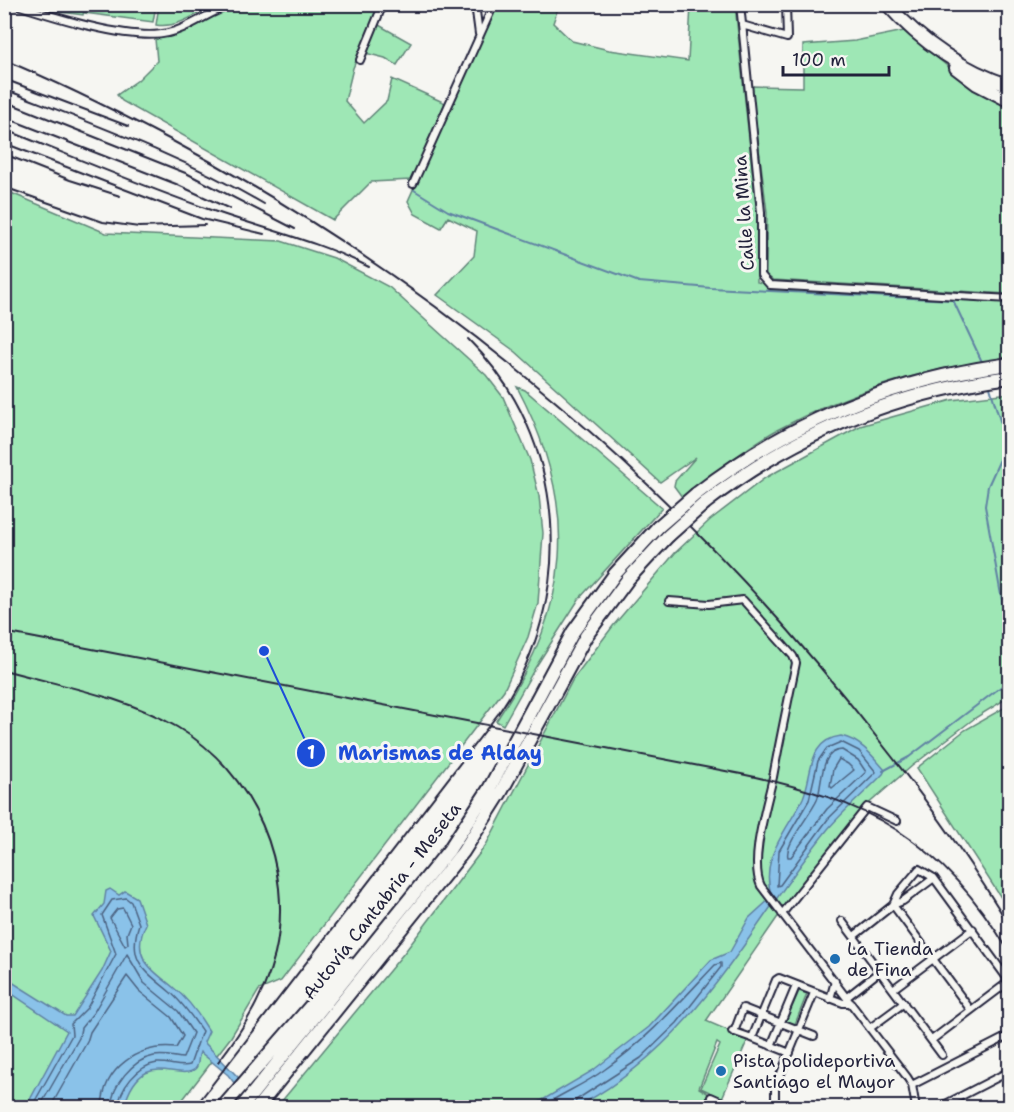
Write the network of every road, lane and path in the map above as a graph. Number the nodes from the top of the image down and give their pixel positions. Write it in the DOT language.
graph roads {
  1 [pos="14,4"];
  2 [pos="236,4"];
  3 [pos="383,4"];
  4 [pos="475,4"];
  5 [pos="494,4"];
  6 [pos="740,4"];
  7 [pos="887,4"];
  8 [pos="786,5"];
  9 [pos="867,6"];
  10 [pos="742,25"];
  11 [pos="480,34"];
  12 [pos="930,45"];
  13 [pos="360,60"];
  14 [pos="953,61"];
  15 [pos="1010,78"];
  16 [pos="1010,86"];
  17 [pos="1010,101"];
  18 [pos="413,184"];
  19 [pos="1010,298"];
  20 [pos="1010,364"];
  21 [pos="1010,377"];
  22 [pos="669,602"];
  23 [pos="469,820"];
  24 [pos="897,821"];
  25 [pos="934,878"];
  26 [pos="893,904"];
  27 [pos="781,911"];
  28 [pos="842,921"];
  29 [pos="973,929"];
  30 [pos="854,936"];
  31 [pos="933,958"];
  32 [pos="880,971"];
  33 [pos="835,981"];
  34 [pos="796,986"];
  35 [pos="893,989"];
  36 [pos="814,993"];
  37 [pos="830,999"];
  38 [pos="849,1000"];
  39 [pos="904,1003"];
  40 [pos="970,1010"];
  41 [pos="762,1016"];
  42 [pos="781,1023"];
  43 [pos="870,1028"];
  44 [pos="799,1030"];
  45 [pos="1010,1035"];
  46 [pos="814,1036"];
  47 [pos="752,1038"];
  48 [pos="933,1039"];
  49 [pos="771,1046"];
  50 [pos="790,1053"];
  51 [pos="942,1055"];
  52 [pos="1010,1071"];
  53 [pos="912,1085"];
  54 [pos="274,1091"];
  55 [pos="711,1097"];
  56 [pos="222,1107"];
  57 [pos="241,1107"];
  58 [pos="257,1107"];
  59 [pos="265,1107"];
  60 [pos="736,1107"];
  61 [pos="781,1107"];
  62 [pos="915,1107"];
  63 [pos="938,1107"];
  1 -- 2 [label="street"];
  3 -- 13 [label="street"];
  4 -- 11 [label="street"];
  5 -- 11 [label="street"];
  6 -- 10 [label="street, Calle la Mina"];
  7 -- 12 [label="highway"];
  8 -- 9 [label="street"];
  8 -- 10 [label="street"];
  10 -- 19 [label="street, Calle la Mina"];
  11 -- 18 [label="street"];
  12 -- 14 [label="highway"];
  12 -- 17 [label="highway"];
  14 -- 15 [label="highway"];
  14 -- 16 [label="highway"];
  20 -- 23 [label="highway, Autovía Cantabria - Meseta, bridge"];
  21 -- 54 [label="highway, Autovía Cantabria - Meseta, bridge"];
  22 -- 27 [label="street"];
  23 -- 56 [label="highway"];
  23 -- 57 [label="highway, Autovía Cantabria - Meseta"];
  24 -- 27 [label="street"];
  25 -- 26 [label="street"];
  25 -- 26 [label="street"];
  25 -- 29 [label="street"];
  26 -- 30 [label="street"];
  26 -- 31 [label="street"];
  27 -- 33 [label="street"];
  28 -- 30 [label="street"];
  29 -- 31 [label="street"];
  29 -- 40 [label="street"];
  30 -- 32 [label="street"];
  31 -- 35 [label="street"];
  31 -- 40 [label="street"];
  32 -- 35 [label="street"];
  32 -- 38 [label="street"];
  33 -- 37 [label="street"];
  33 -- 38 [label="street"];
  34 -- 36 [label="street"];
  34 -- 41 [label="street"];
  34 -- 42 [label="street"];
  35 -- 39 [label="street"];
  36 -- 37 [label="street"];
  36 -- 44 [label="street"];
  37 -- 38 [label="street"];
  38 -- 43 [label="street"];
  39 -- 43 [label="street"];
  39 -- 48 [label="street"];
  40 -- 48 [label="street"];
  41 -- 42 [label="street"];
  41 -- 47 [label="street"];
  41 -- 47 [label="street"];
  42 -- 44 [label="street"];
  42 -- 49 [label="street"];
  43 -- 53 [label="street"];
  44 -- 46 [label="street"];
  44 -- 50 [label="street"];
  45 -- 53 [label="street"];
  47 -- 49 [label="street"];
  48 -- 51 [label="street"];
  49 -- 50 [label="street"];
  50 -- 61 [label="street"];
  52 -- 63 [label="street"];
  53 -- 62 [label="street"];
  54 -- 58 [label="highway, Autovía Cantabria - Meseta"];
  54 -- 59 [label="highway"];
  55 -- 60 [label="street"];
}
